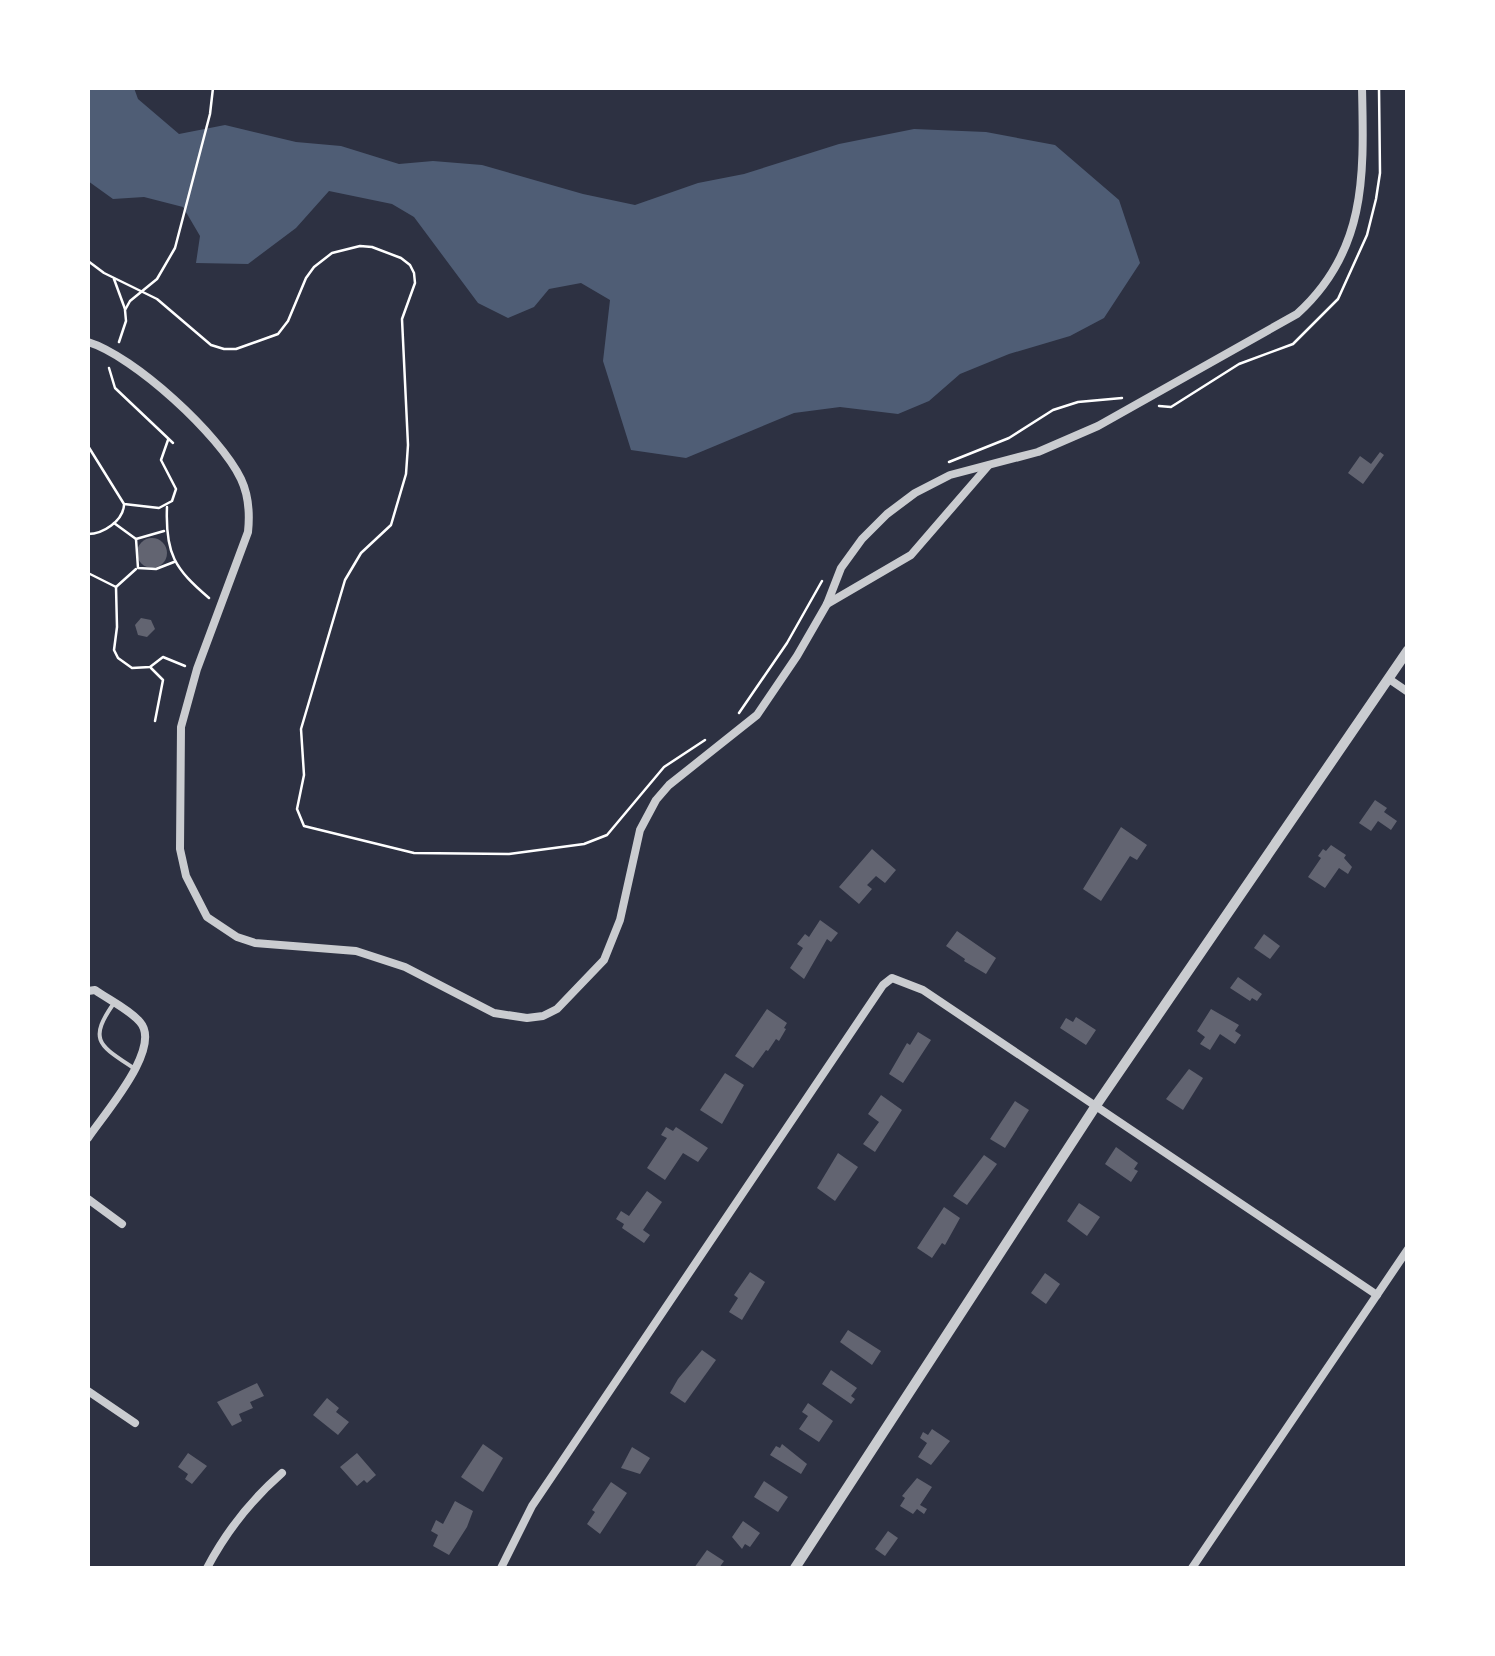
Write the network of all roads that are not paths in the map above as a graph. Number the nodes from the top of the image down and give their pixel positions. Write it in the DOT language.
graph roads {
  1 [pos="1362,88"];
  2 [pos="88,342"];
  3 [pos="988,466"];
  4 [pos="827,604"];
  5 [pos="1408,650"];
  6 [pos="1388,679"];
  7 [pos="1408,692"];
  8 [pos="88,991"];
  9 [pos="114,1003"];
  10 [pos="135,1069"];
  11 [pos="1097,1104"];
  12 [pos="88,1138"];
  13 [pos="88,1199"];
  14 [pos="122,1224"];
  15 [pos="1408,1249"];
  16 [pos="1377,1295"];
  17 [pos="88,1391"];
  18 [pos="135,1423"];
  19 [pos="282,1473"];
  20 [pos="207,1568"];
  21 [pos="502,1568"];
  22 [pos="795,1568"];
  23 [pos="1192,1568"];
  1 -- 3 [label="street"];
  2 -- 4 [label="street"];
  3 -- 4 [label="street"];
  3 -- 4 [label="street"];
  5 -- 6 [label="street"];
  6 -- 7 [label="street"];
  6 -- 11 [label="street"];
  8 -- 9 [label="street"];
  9 -- 10 [label="street"];
  9 -- 10 [label="lane"];
  10 -- 12 [label="street"];
  11 -- 16 [label="street"];
  11 -- 21 [label="street"];
  11 -- 22 [label="street"];
  13 -- 14 [label="street"];
  15 -- 16 [label="street"];
  16 -- 23 [label="street"];
  17 -- 18 [label="street"];
  19 -- 20 [label="street"];
}
